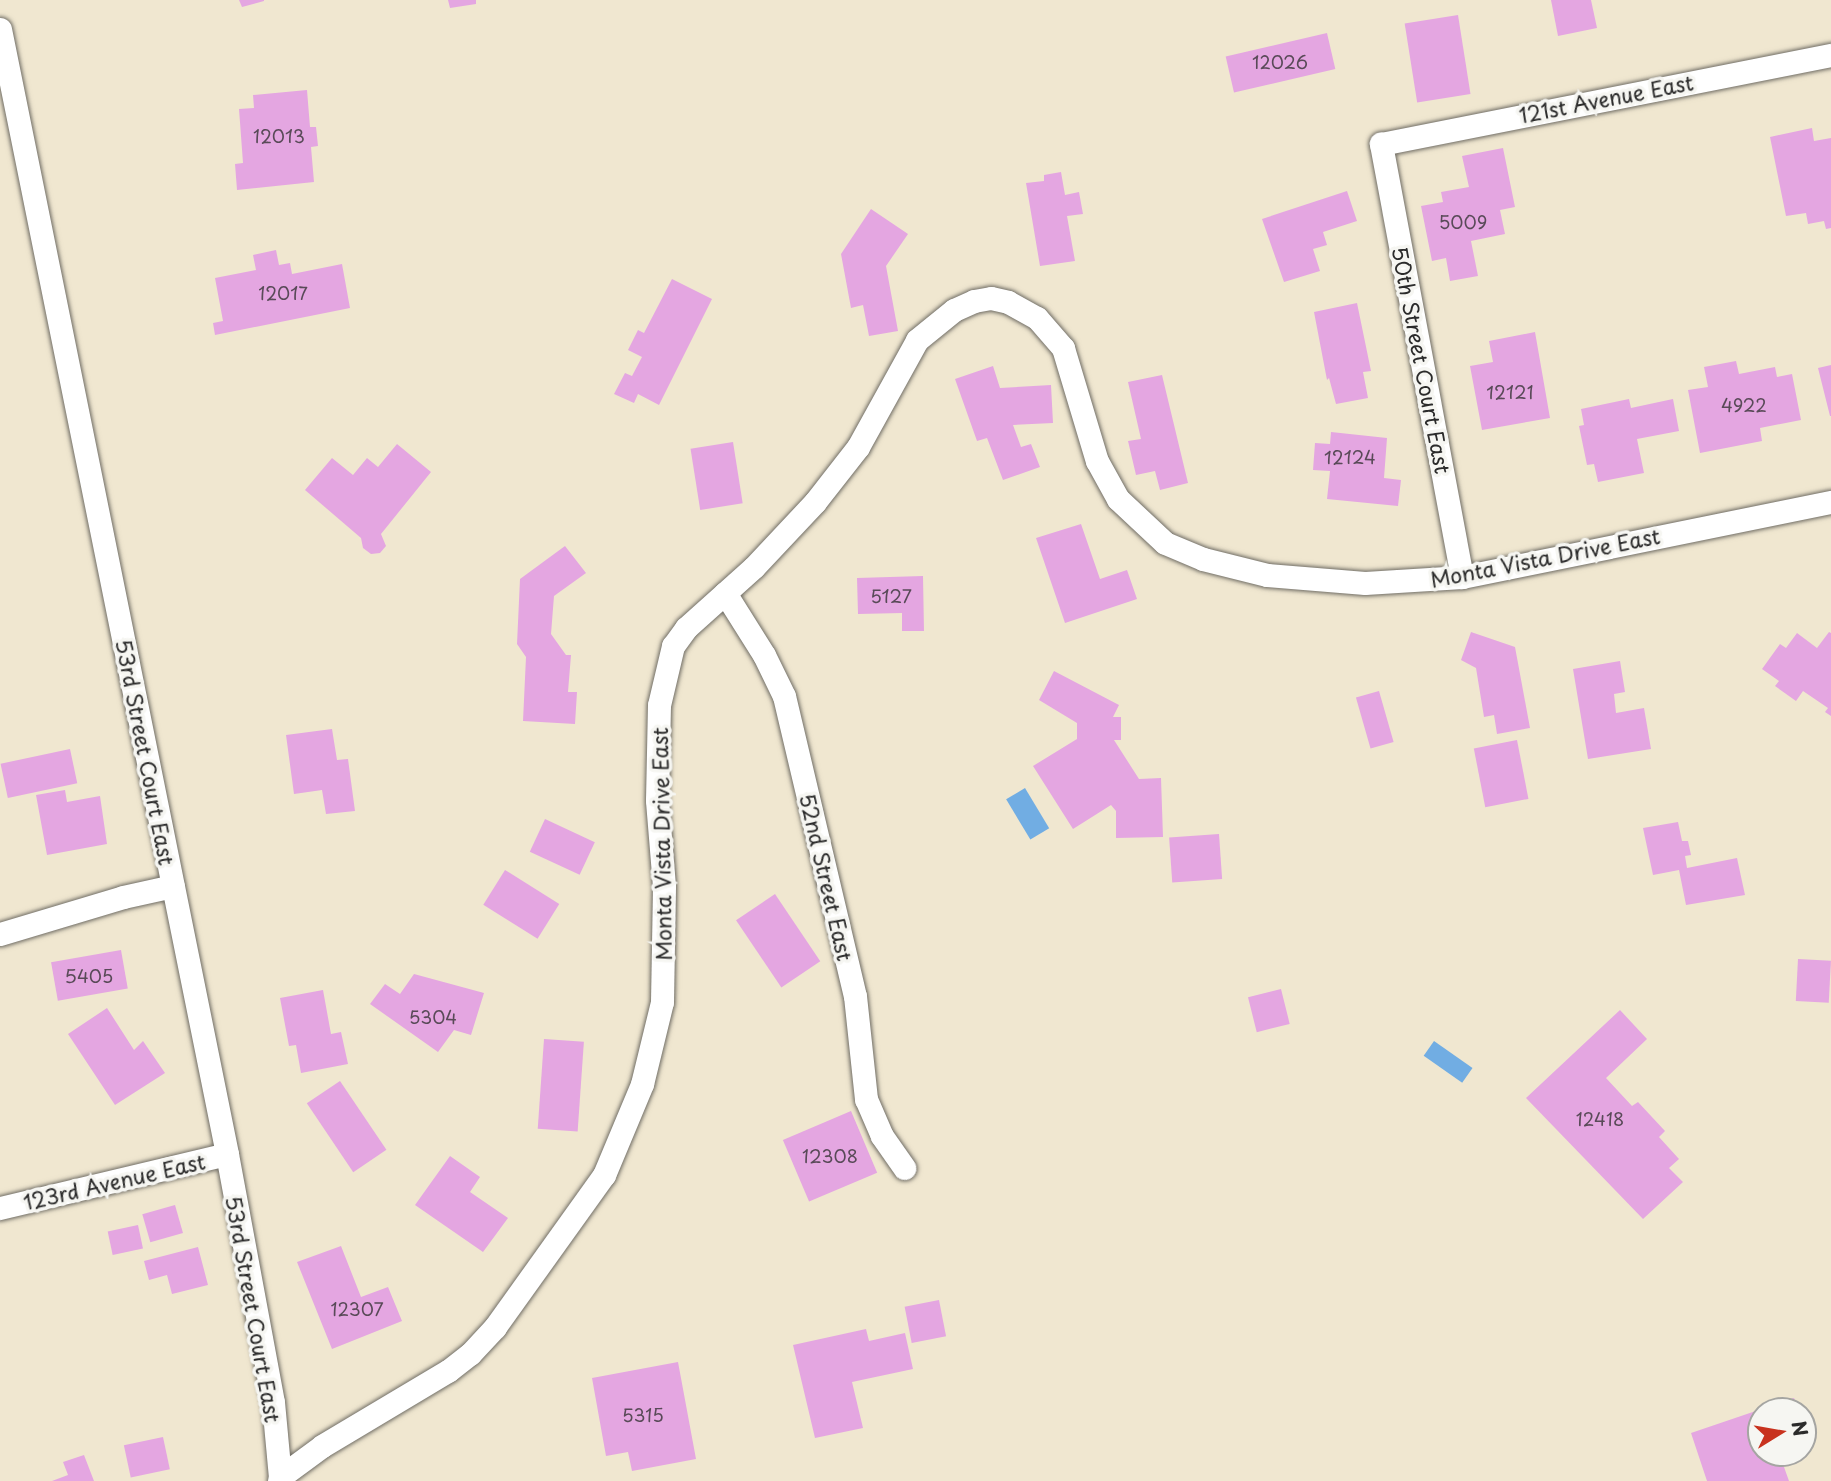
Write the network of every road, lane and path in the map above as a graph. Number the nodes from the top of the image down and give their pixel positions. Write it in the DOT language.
graph roads {
  1 [pos="0,29"];
  2 [pos="1831,55"];
  3 [pos="1381,144"];
  4 [pos="1831,502"];
  5 [pos="1462,577"];
  6 [pos="725,593"];
  7 [pos="173,886"];
  8 [pos="0,934"];
  9 [pos="227,1154"];
  10 [pos="904,1168"];
  11 [pos="0,1208"];
  12 [pos="279,1479"];
  1 -- 7 [label="street, 53rd Street Court East"];
  2 -- 3 [label="street, 121st Avenue East"];
  3 -- 5 [label="street, 50th Street Court East"];
  4 -- 5 [label="street, Monta Vista Drive East"];
  5 -- 6 [label="street, Monta Vista Drive East"];
  6 -- 10 [label="street, 52nd Street East"];
  6 -- 12 [label="street, Monta Vista Drive East"];
  7 -- 8 [label="street"];
  7 -- 9 [label="street, 53rd Street Court East"];
  9 -- 11 [label="street, 123rd Avenue East"];
  9 -- 12 [label="street, 53rd Street Court East"];
}
